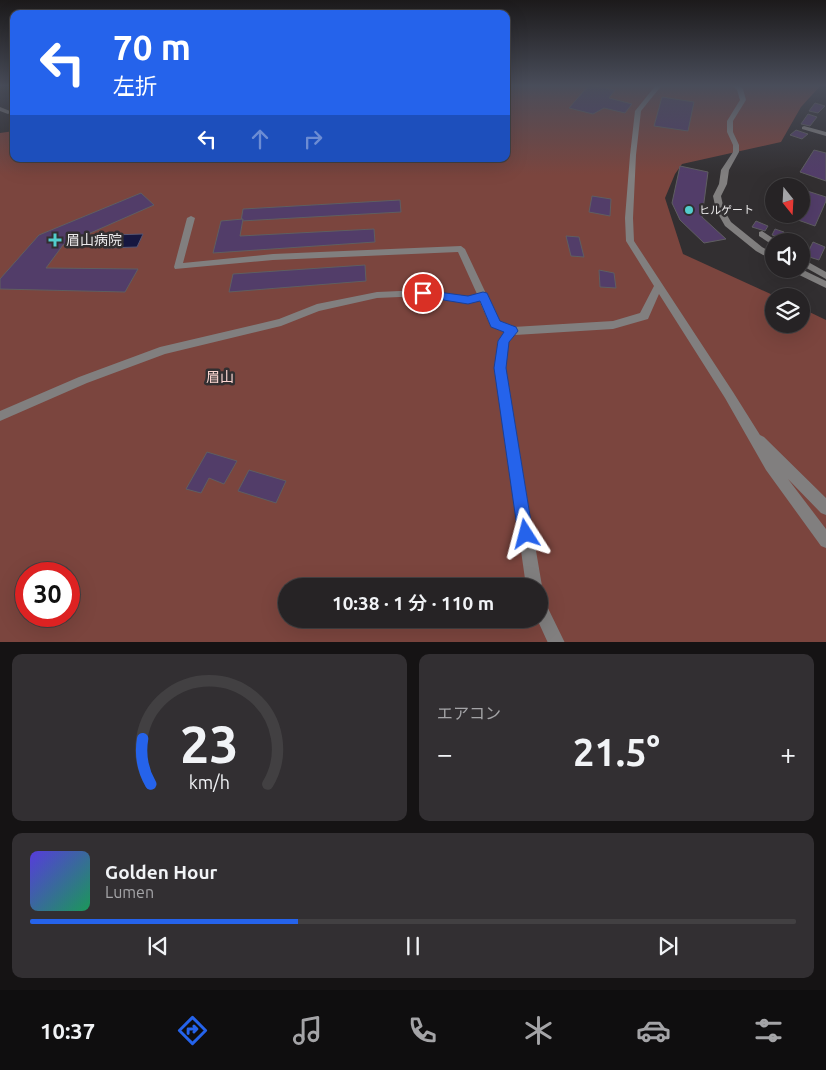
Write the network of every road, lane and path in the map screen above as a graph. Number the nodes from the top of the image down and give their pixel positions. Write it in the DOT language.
graph roads {
  1 [pos="637,115"];
  2 [pos="734,115"];
  3 [pos="804,128"];
  4 [pos="826,134"];
  5 [pos="191,218"];
  6 [pos="762,234"];
  7 [pos="765,236"];
  8 [pos="765,253"];
  9 [pos="810,266"];
  10 [pos="826,276"];
  11 [pos="810,277"];
  12 [pos="826,285"];
  13 [pos="658,287"];
  14 [pos="483,296"];
  15 [pos="512,331"];
  16 [pos="0,416"];
  17 [pos="749,429"];
  18 [pos="826,508"];
  19 [pos="826,541"];
  20 [pos="533,578"];
  21 [pos="548,624"];
  22 [pos="557,642"];
  1 -- 13 [label="street"];
  2 -- 8 [label="street"];
  3 -- 4 [label="street"];
  5 -- 14 [label="street"];
  6 -- 7 [label="street"];
  9 -- 10 [label="street"];
  11 -- 12 [label="street"];
  13 -- 15 [label="street"];
  13 -- 17 [label="street"];
  14 -- 15 [label="street"];
  14 -- 16 [label="street"];
  15 -- 20 [label="street"];
  17 -- 18 [label="street"];
  17 -- 19 [label="street"];
  21 -- 22 [label="street"];
}
